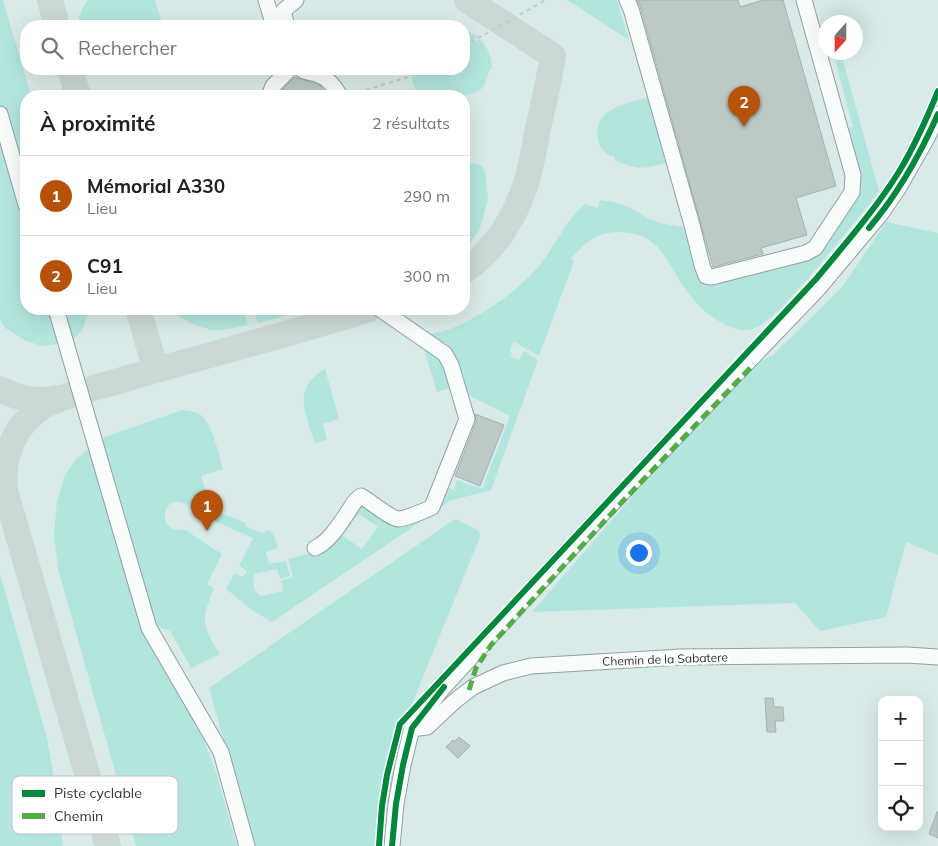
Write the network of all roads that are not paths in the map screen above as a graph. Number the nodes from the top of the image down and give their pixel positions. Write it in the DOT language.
graph roads {
  1 [pos="627,0"];
  2 [pos="804,0"];
  3 [pos="267,3"];
  4 [pos="293,3"];
  5 [pos="272,20"];
  6 [pos="286,20"];
  7 [pos="284,75"];
  8 [pos="320,75"];
  9 [pos="271,90"];
  10 [pos="336,90"];
  11 [pos="0,114"];
  12 [pos="938,114"];
  13 [pos="20,184"];
  14 [pos="58,315"];
  15 [pos="389,315"];
  16 [pos="315,548"];
  17 [pos="938,657"];
  18 [pos="412,728"];
  19 [pos="247,846"];
  20 [pos="392,846"];
  1 -- 2 [label="street"];
  3 -- 4 [label="street"];
  3 -- 5 [label="street"];
  4 -- 6 [label="street"];
  7 -- 9 [label="street"];
  8 -- 10 [label="street"];
  11 -- 13 [label="street"];
  12 -- 18 [label="street"];
  14 -- 19 [label="street"];
  15 -- 16 [label="street"];
  17 -- 18 [label="street, Chemin de la Sabatere"];
  18 -- 20 [label="street"];
}
